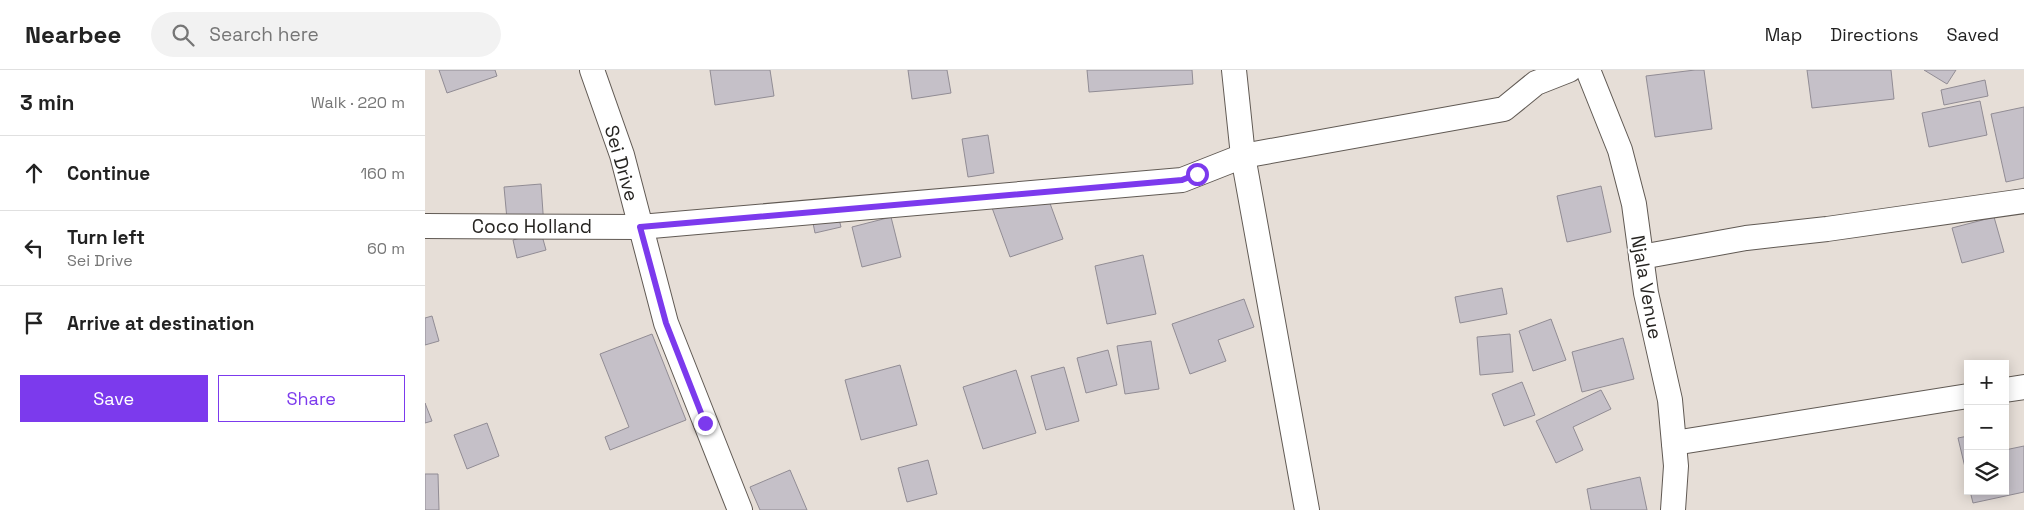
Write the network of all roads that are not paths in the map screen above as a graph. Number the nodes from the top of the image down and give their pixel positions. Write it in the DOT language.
graph roads {
  1 [pos="592,70"];
  2 [pos="1234,70"];
  3 [pos="1569,70"];
  4 [pos="1588,70"];
  5 [pos="1243,156"];
  6 [pos="2024,201"];
  7 [pos="425,226"];
  8 [pos="640,227"];
  9 [pos="1641,257"];
  10 [pos="2024,387"];
  11 [pos="2009,389"];
  12 [pos="1964,397"];
  13 [pos="1674,443"];
  14 [pos="740,510"];
  15 [pos="1307,510"];
  16 [pos="1673,510"];
  1 -- 8 [label="street, Sei Drive"];
  2 -- 5 [label="street"];
  3 -- 5 [label="street, Coco Holland"];
  4 -- 9 [label="street, Njala Venue"];
  5 -- 8 [label="street, Coco Holland"];
  5 -- 15 [label="street"];
  6 -- 9 [label="street"];
  7 -- 8 [label="street, Coco Holland"];
  8 -- 14 [label="street, Sei Drive"];
  9 -- 13 [label="street, Njala Venue"];
  10 -- 11 [label="street"];
  12 -- 13 [label="street"];
  13 -- 16 [label="street, Njala Venue"];
}
